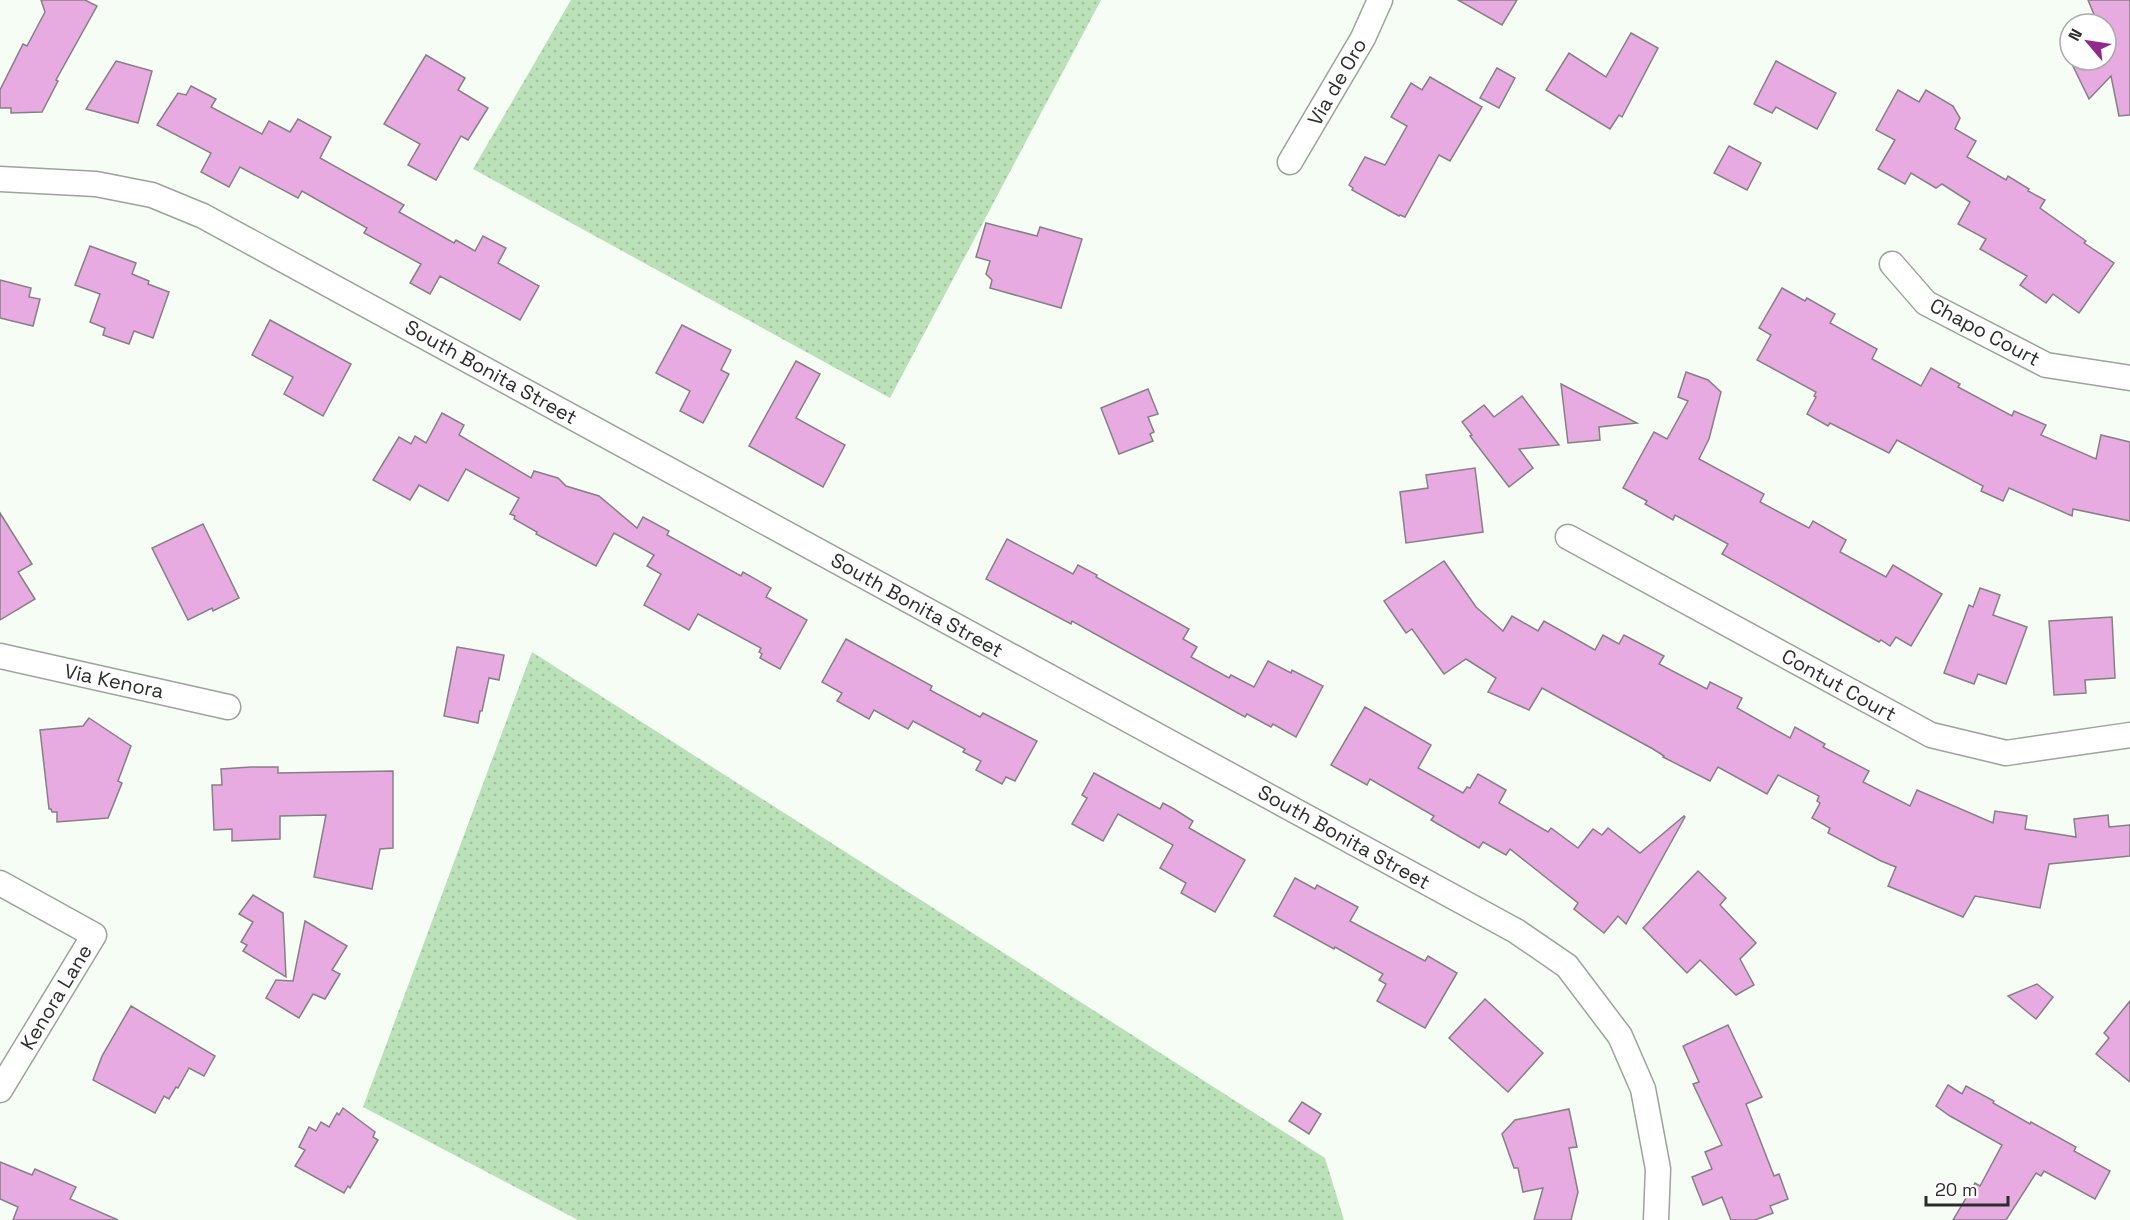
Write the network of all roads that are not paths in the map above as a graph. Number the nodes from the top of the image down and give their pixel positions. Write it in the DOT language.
graph roads {
  1 [pos="1380,0"];
  2 [pos="1290,162"];
  3 [pos="0,179"];
  4 [pos="1892,264"];
  5 [pos="2130,378"];
  6 [pos="1568,537"];
  7 [pos="0,656"];
  8 [pos="228,707"];
  9 [pos="2130,735"];
  10 [pos="0,883"];
  11 [pos="0,1090"];
  12 [pos="1656,1220"];
  1 -- 2 [label="street, Via de Oro"];
  3 -- 12 [label="street, South Bonita Street"];
  4 -- 5 [label="street, Chapo Court"];
  6 -- 9 [label="street, Contut Court"];
  7 -- 8 [label="street, Via Kenora"];
  10 -- 11 [label="street, Kenora Lane"];
}
